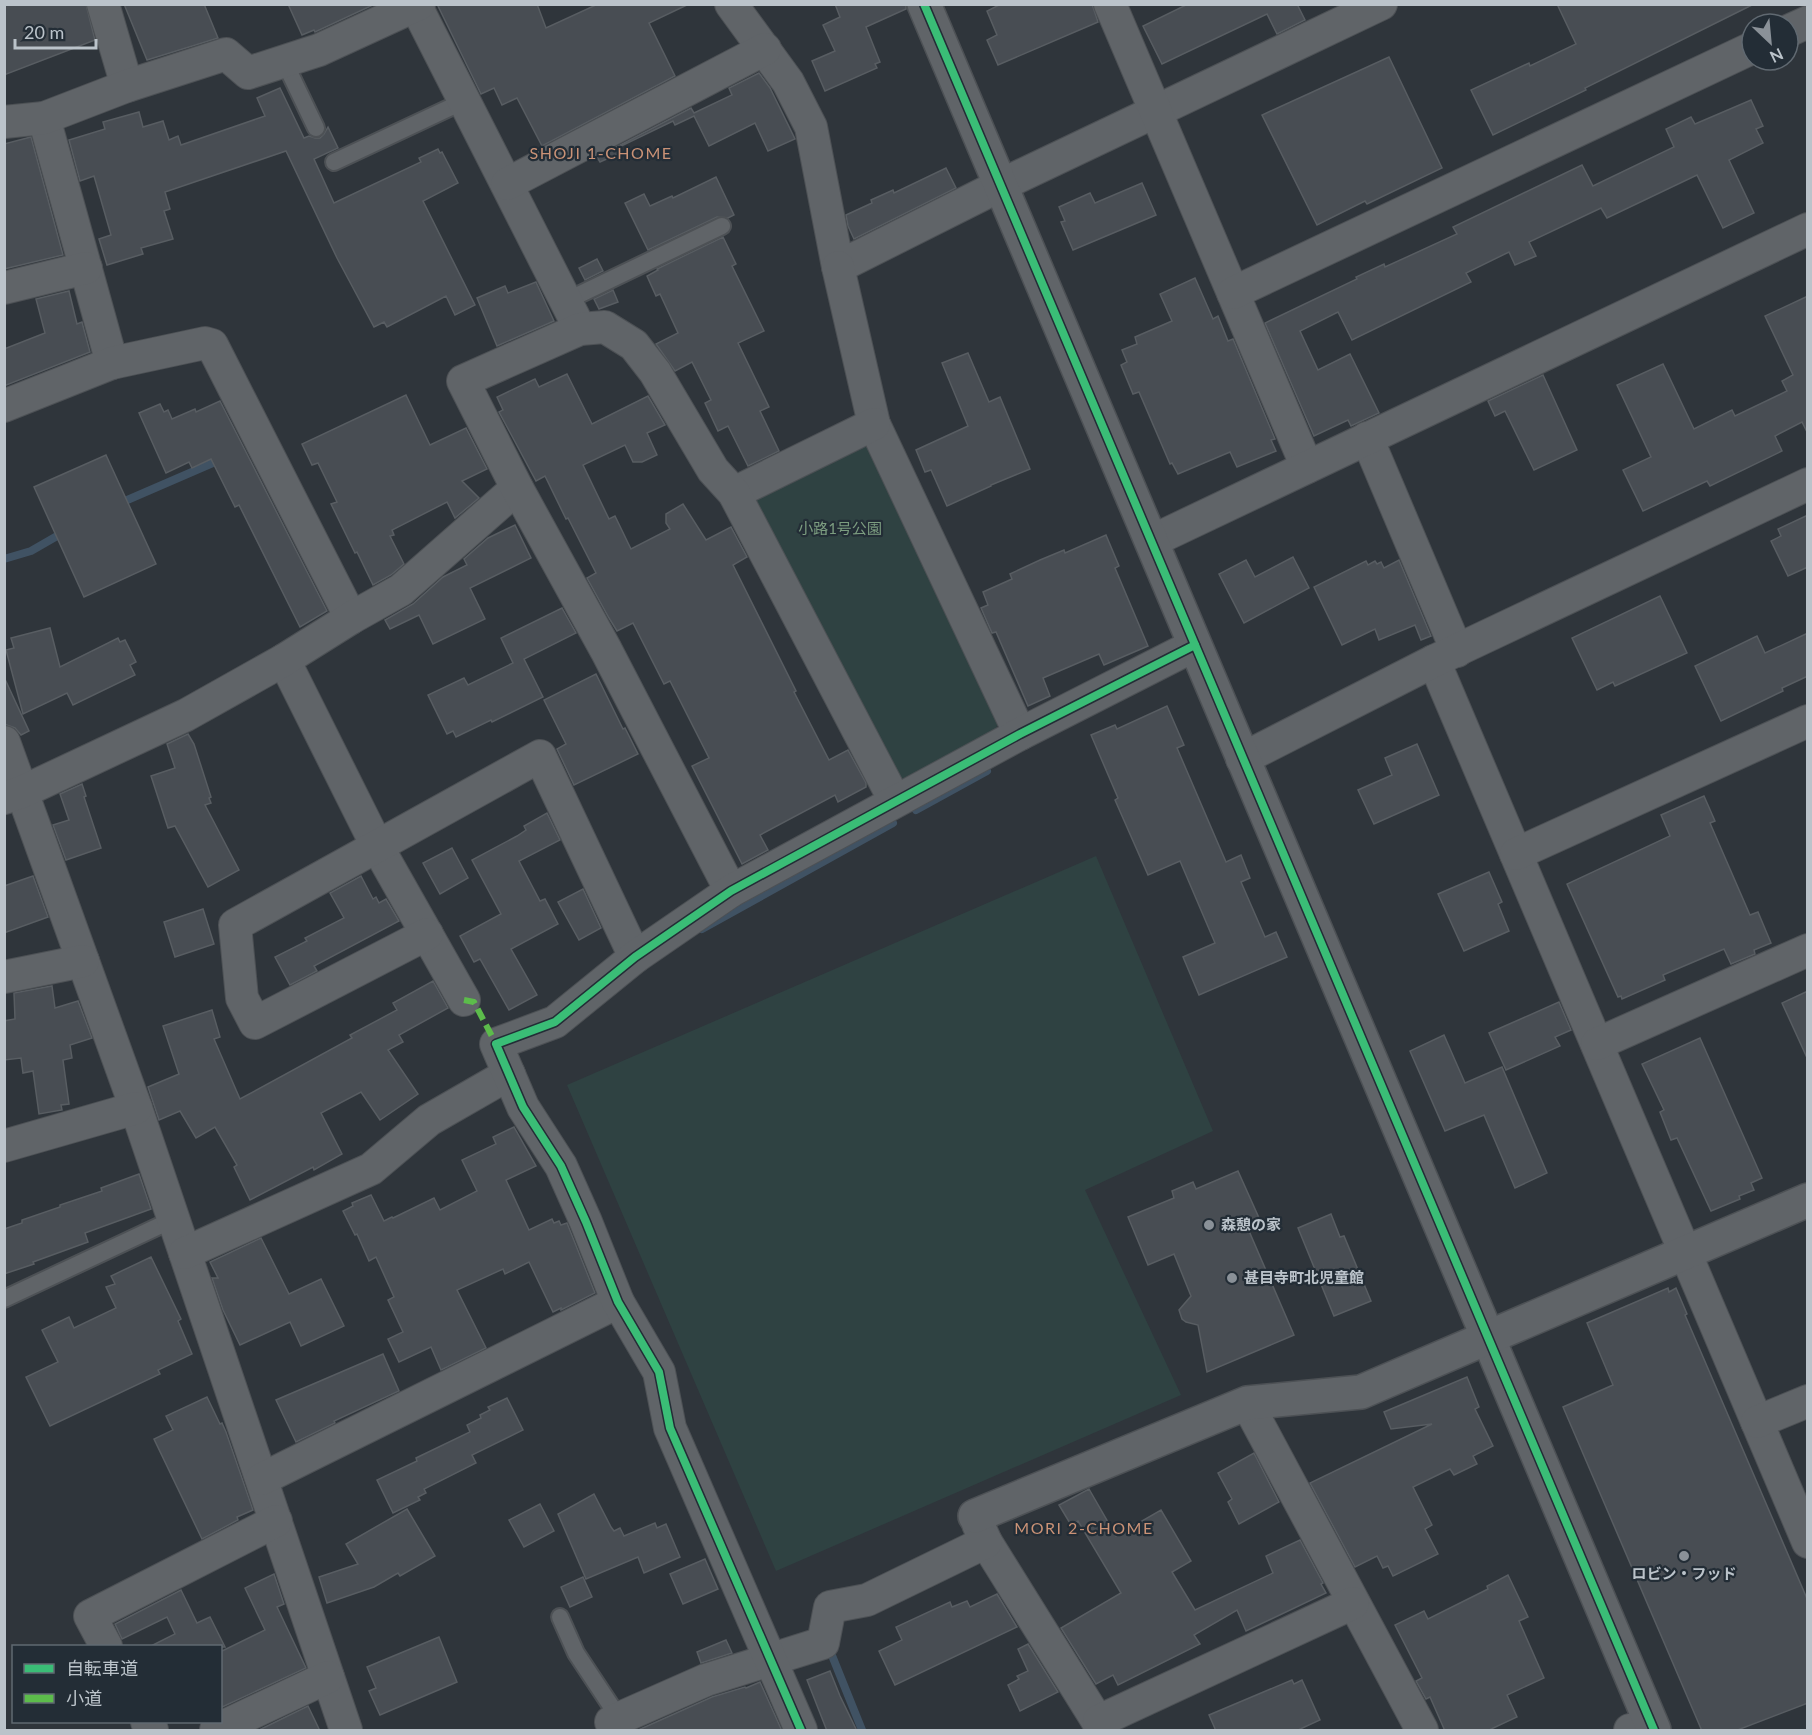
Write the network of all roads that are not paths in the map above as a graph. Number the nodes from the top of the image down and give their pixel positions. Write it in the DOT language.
graph roads {
  1 [pos="103,4"];
  2 [pos="731,4"];
  3 [pos="924,4"];
  4 [pos="1110,4"];
  5 [pos="1382,4"];
  6 [pos="416,5"];
  7 [pos="765,49"];
  8 [pos="1740,54"];
  9 [pos="284,61"];
  10 [pos="128,86"];
  11 [pos="464,101"];
  12 [pos="1155,112"];
  13 [pos="44,118"];
  14 [pos="4,122"];
  15 [pos="316,128"];
  16 [pos="334,162"];
  17 [pos="507,184"];
  18 [pos="1001,185"];
  19 [pos="722,226"];
  20 [pos="1808,229"];
  21 [pos="838,267"];
  22 [pos="86,268"];
  23 [pos="4,288"];
  24 [pos="1233,293"];
  25 [pos="566,301"];
  26 [pos="580,329"];
  27 [pos="112,363"];
  28 [pos="4,406"];
  29 [pos="874,424"];
  30 [pos="1367,438"];
  31 [pos="1307,467"];
  32 [pos="1808,484"];
  33 [pos="517,488"];
  34 [pos="734,493"];
  35 [pos="1152,541"];
  36 [pos="351,618"];
  37 [pos="1195,645"];
  38 [pos="1445,656"];
  39 [pos="284,660"];
  40 [pos="1808,721"];
  41 [pos="1020,734"];
  42 [pos="4,742"];
  43 [pos="1242,759"];
  44 [pos="13,795"];
  45 [pos="895,801"];
  46 [pos="377,846"];
  47 [pos="1516,854"];
  48 [pos="731,891"];
  49 [pos="427,934"];
  50 [pos="1808,950"];
  51 [pos="635,957"];
  52 [pos="83,961"];
  53 [pos="4,977"];
  54 [pos="464,1000"];
  55 [pos="1597,1044"];
  56 [pos="509,1074"];
  57 [pos="136,1108"];
  58 [pos="4,1146"];
  59 [pos="1808,1200"];
  60 [pos="174,1219"];
  61 [pos="1685,1252"];
  62 [pos="185,1253"];
  63 [pos="4,1299"];
  64 [pos="618,1302"];
  65 [pos="1487,1336"];
  66 [pos="1808,1401"];
  67 [pos="1247,1403"];
  68 [pos="1757,1422"];
  69 [pos="262,1479"];
  70 [pos="276,1521"];
  71 [pos="980,1529"];
  72 [pos="1808,1542"];
  73 [pos="1353,1603"];
  74 [pos="560,1617"];
  75 [pos="105,1645"];
  76 [pos="771,1660"];
  77 [pos="328,1677"];
  78 [pos="609,1725"];
  79 [pos="1101,1726"];
  80 [pos="1646,1729"];
  81 [pos="216,1731"];
  82 [pos="346,1731"];
  83 [pos="801,1731"];
  84 [pos="1422,1731"];
  1 -- 10 [label="street"];
  2 -- 7 [label="street"];
  3 -- 18 [label="street"];
  4 -- 12 [label="street"];
  5 -- 12 [label="street"];
  6 -- 9 [label="street"];
  6 -- 11 [label="street"];
  7 -- 17 [label="street"];
  7 -- 21 [label="street"];
  8 -- 24 [label="street"];
  9 -- 10 [label="street"];
  9 -- 15 [label="lane"];
  10 -- 13 [label="street"];
  11 -- 16 [label="lane"];
  11 -- 17 [label="street"];
  12 -- 18 [label="street"];
  12 -- 24 [label="street"];
  13 -- 14 [label="street"];
  13 -- 22 [label="street"];
  17 -- 25 [label="street"];
  18 -- 21 [label="street"];
  18 -- 35 [label="street"];
  19 -- 25 [label="lane"];
  20 -- 30 [label="street"];
  21 -- 29 [label="street"];
  22 -- 23 [label="street"];
  22 -- 27 [label="street"];
  24 -- 31 [label="street"];
  25 -- 26 [label="street"];
  26 -- 33 [label="street"];
  26 -- 34 [label="street"];
  27 -- 28 [label="street"];
  27 -- 36 [label="street"];
  29 -- 34 [label="street"];
  29 -- 41 [label="street"];
  30 -- 31 [label="street"];
  30 -- 38 [label="street"];
  31 -- 35 [label="street"];
  32 -- 38 [label="street"];
  33 -- 36 [label="street"];
  33 -- 48 [label="street"];
  34 -- 45 [label="street"];
  35 -- 37 [label="street"];
  36 -- 39 [label="street"];
  37 -- 41 [label="street"];
  37 -- 43 [label="street"];
  38 -- 43 [label="street"];
  38 -- 47 [label="street"];
  39 -- 44 [label="street"];
  39 -- 46 [label="street"];
  40 -- 47 [label="street"];
  41 -- 45 [label="street"];
  42 -- 44 [label="street"];
  43 -- 65 [label="street"];
  44 -- 52 [label="street"];
  45 -- 48 [label="street"];
  46 -- 49 [label="street"];
  46 -- 49 [label="street"];
  46 -- 51 [label="street"];
  47 -- 55 [label="street"];
  48 -- 51 [label="street"];
  49 -- 54 [label="street"];
  50 -- 55 [label="street"];
  51 -- 56 [label="street"];
  52 -- 53 [label="street"];
  52 -- 57 [label="street"];
  55 -- 61 [label="street"];
  56 -- 62 [label="street"];
  56 -- 64 [label="street"];
  57 -- 58 [label="street"];
  57 -- 60 [label="street"];
  59 -- 61 [label="street"];
  60 -- 62 [label="street"];
  60 -- 63 [label="lane"];
  61 -- 65 [label="street"];
  61 -- 68 [label="street"];
  62 -- 69 [label="street"];
  64 -- 69 [label="street"];
  64 -- 76 [label="street"];
  65 -- 67 [label="street"];
  65 -- 80 [label="street"];
  66 -- 68 [label="street"];
  67 -- 71 [label="street"];
  67 -- 73 [label="street"];
  68 -- 72 [label="street"];
  69 -- 70 [label="street"];
  70 -- 75 [label="street"];
  70 -- 77 [label="street"];
  71 -- 76 [label="street"];
  71 -- 79 [label="street"];
  73 -- 79 [label="street"];
  73 -- 84 [label="street"];
  74 -- 78 [label="lane"];
  76 -- 78 [label="street"];
  76 -- 83 [label="street"];
  77 -- 81 [label="street"];
  77 -- 82 [label="street"];
}
